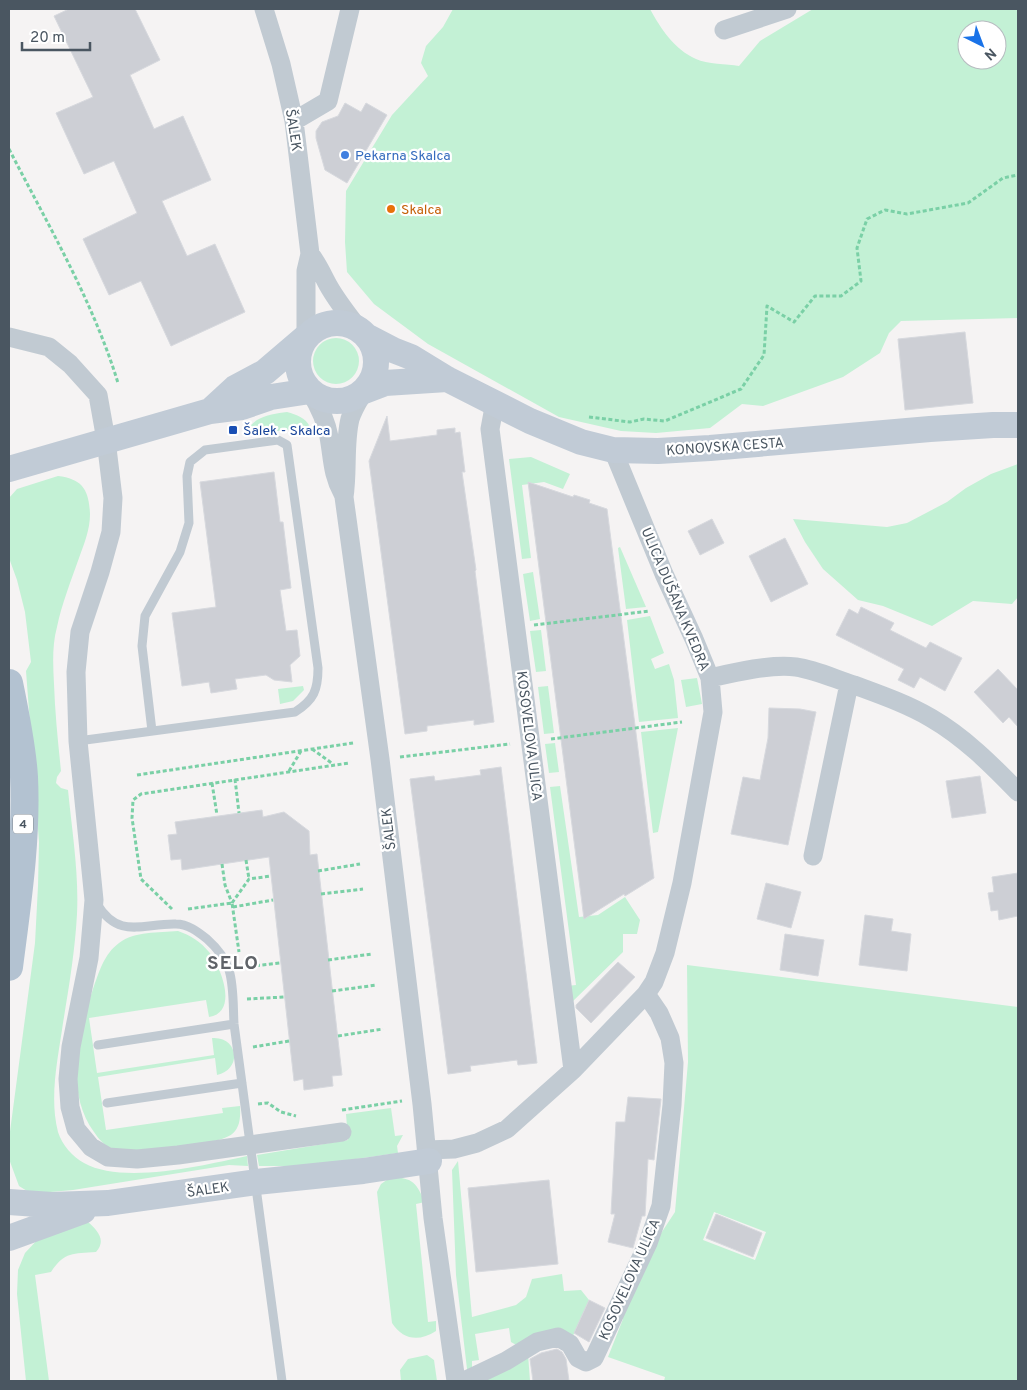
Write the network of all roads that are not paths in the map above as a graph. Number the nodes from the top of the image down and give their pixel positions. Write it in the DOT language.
graph roads {
  1 [pos="264,9"];
  2 [pos="350,9"];
  3 [pos="788,9"];
  4 [pos="724,30"];
  5 [pos="294,121"];
  6 [pos="310,254"];
  7 [pos="363,333"];
  8 [pos="9,337"];
  9 [pos="306,337"];
  10 [pos="447,379"];
  11 [pos="310,391"];
  12 [pos="364,391"];
  13 [pos="495,402"];
  14 [pos="210,411"];
  15 [pos="1018,425"];
  16 [pos="106,440"];
  17 [pos="613,450"];
  18 [pos="9,469"];
  19 [pos="344,497"];
  20 [pos="710,678"];
  21 [pos="9,683"];
  22 [pos="849,684"];
  23 [pos="152,732"];
  24 [pos="78,741"];
  25 [pos="1018,792"];
  26 [pos="813,856"];
  27 [pos="94,900"];
  28 [pos="9,967"];
  29 [pos="646,994"];
  30 [pos="234,1024"];
  31 [pos="98,1045"];
  32 [pos="573,1070"];
  33 [pos="242,1083"];
  34 [pos="107,1103"];
  35 [pos="342,1132"];
  36 [pos="251,1144"];
  37 [pos="428,1156"];
  38 [pos="256,1182"];
  39 [pos="9,1202"];
  40 [pos="108,1203"];
  41 [pos="9,1238"];
  42 [pos="282,1381"];
  43 [pos="456,1381"];
  44 [pos="464,1381"];
  1 -- 5 [label="street, ŠALEK"];
  2 -- 5 [label="street"];
  3 -- 4 [label="street"];
  5 -- 6 [label="street, ŠALEK"];
  6 -- 7 [label="street"];
  6 -- 9 [label="street"];
  7 -- 9 [label="street"];
  7 -- 10 [label="street, KONOVSKA CESTA"];
  7 -- 12 [label="street"];
  8 -- 16 [label="street"];
  9 -- 11 [label="street"];
  9 -- 14 [label="street"];
  10 -- 12 [label="street"];
  10 -- 13 [label="street, KONOVSKA CESTA"];
  11 -- 12 [label="street"];
  11 -- 14 [label="street"];
  11 -- 19 [label="street"];
  12 -- 19 [label="street"];
  13 -- 17 [label="street, KONOVSKA CESTA"];
  13 -- 32 [label="street, KOSOVELOVA ULICA"];
  14 -- 16 [label="street"];
  15 -- 17 [label="street, KONOVSKA CESTA"];
  16 -- 18 [label="street"];
  16 -- 24 [label="street"];
  17 -- 20 [label="street, ULICA DUŠANA KVEDRA"];
  19 -- 37 [label="street, ŠALEK"];
  20 -- 22 [label="street, ULICA DUŠANA KVEDRA"];
  20 -- 29 [label="street"];
  21 -- 28 [label="main road, 4"];
  22 -- 25 [label="street, ULICA DUŠANA KVEDRA"];
  22 -- 26 [label="street"];
  23 -- 23 [label="lane"];
  23 -- 24 [label="lane"];
  24 -- 27 [label="street"];
  27 -- 30 [label="lane"];
  27 -- 36 [label="street"];
  29 -- 32 [label="street"];
  29 -- 44 [label="street, KOSOVELOVA ULICA"];
  30 -- 31 [label="lane"];
  30 -- 33 [label="lane"];
  32 -- 37 [label="street"];
  33 -- 34 [label="lane"];
  33 -- 36 [label="lane"];
  35 -- 36 [label="street"];
  36 -- 38 [label="lane"];
  37 -- 38 [label="street, ŠALEK"];
  37 -- 43 [label="street, ŠALEK"];
  38 -- 40 [label="street, ŠALEK"];
  38 -- 42 [label="lane"];
  39 -- 40 [label="street"];
  40 -- 41 [label="street"];
}
